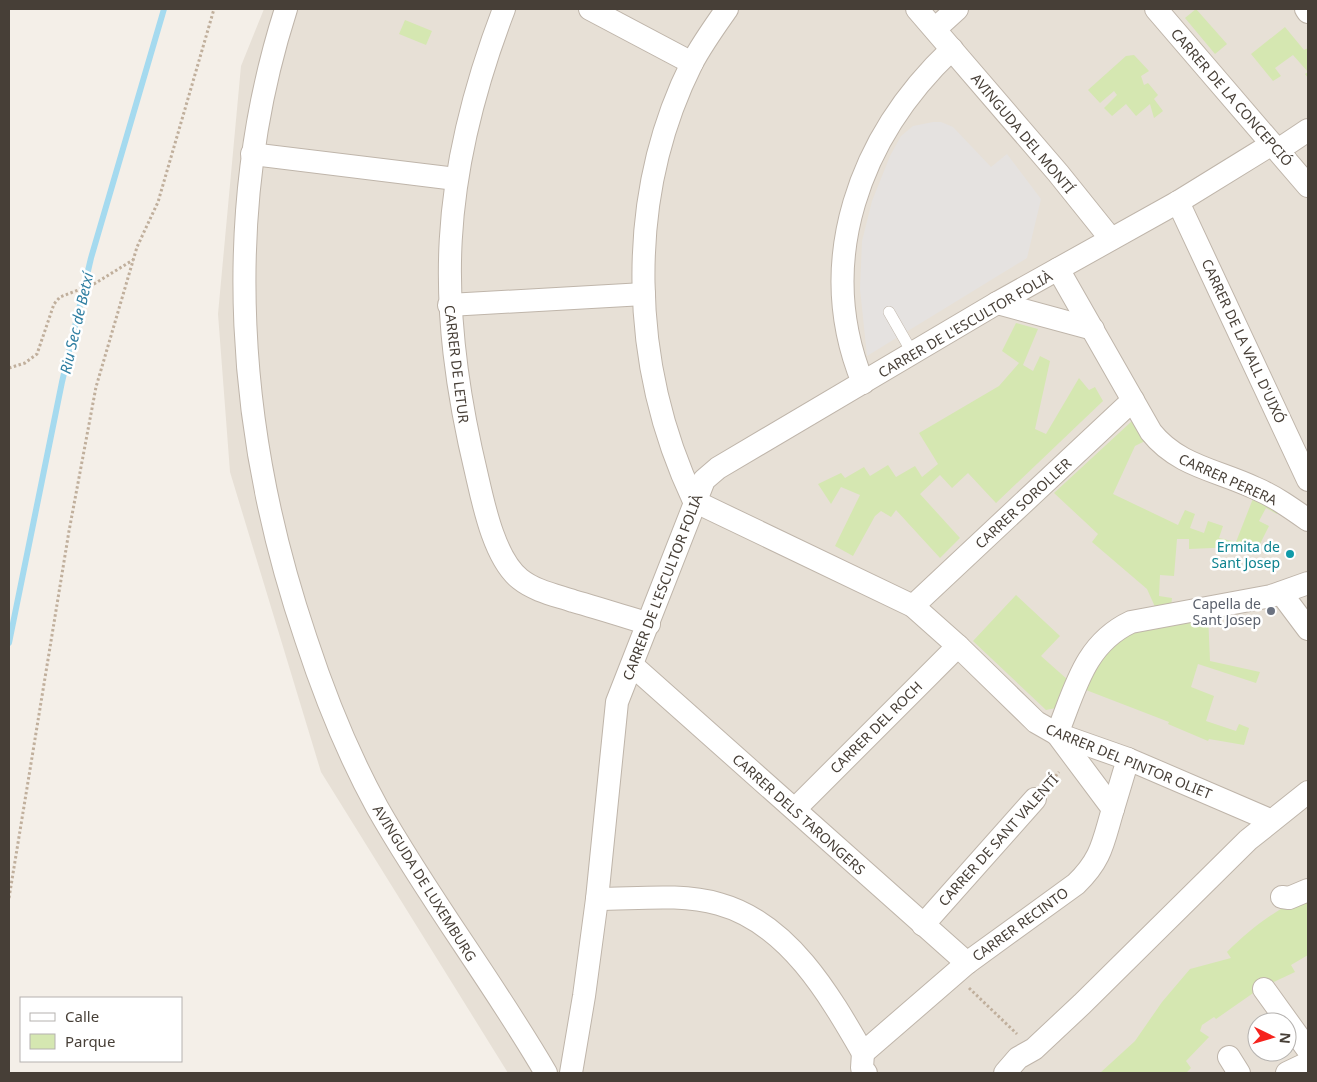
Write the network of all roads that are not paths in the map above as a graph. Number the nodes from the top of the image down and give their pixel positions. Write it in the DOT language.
graph roads {
  1 [pos="286,9"];
  2 [pos="504,9"];
  3 [pos="590,9"];
  4 [pos="727,9"];
  5 [pos="917,9"];
  6 [pos="957,9"];
  7 [pos="1156,9"];
  8 [pos="1306,9"];
  9 [pos="1308,12"];
  10 [pos="935,29"];
  11 [pos="952,48"];
  12 [pos="692,63"];
  13 [pos="1308,130"];
  14 [pos="1275,147"];
  15 [pos="252,154"];
  16 [pos="456,179"];
  17 [pos="1308,186"];
  18 [pos="1178,202"];
  19 [pos="1111,239"];
  20 [pos="1058,269"];
  21 [pos="644,294"];
  22 [pos="997,303"];
  23 [pos="449,305"];
  24 [pos="889,312"];
  25 [pos="1093,329"];
  26 [pos="913,354"];
  27 [pos="863,383"];
  28 [pos="1133,400"];
  29 [pos="1308,480"];
  30 [pos="694,501"];
  31 [pos="1308,520"];
  32 [pos="1308,583"];
  33 [pos="1276,594"];
  34 [pos="913,606"];
  35 [pos="649,624"];
  36 [pos="1308,628"];
  37 [pos="958,646"];
  38 [pos="632,665"];
  39 [pos="1057,734"];
  40 [pos="1128,759"];
  41 [pos="1308,792"];
  42 [pos="1035,799"];
  43 [pos="795,809"];
  44 [pos="1113,809"];
  45 [pos="1270,820"];
  46 [pos="1308,890"];
  47 [pos="1282,897"];
  48 [pos="597,899"];
  49 [pos="923,924"];
  50 [pos="960,968"];
  51 [pos="1264,989"];
  52 [pos="1308,1050"];
  53 [pos="864,1063"];
  54 [pos="1308,1063"];
  55 [pos="546,1073"];
  56 [pos="571,1073"];
  57 [pos="1005,1073"];
  58 [pos="1287,1073"];
  1 -- 15 [label="street, AVINGUDA DE LUXEMBURG"];
  2 -- 16 [label="street, CARRER DE LETUR"];
  3 -- 12 [label="street"];
  4 -- 12 [label="street"];
  5 -- 10 [label="street, AVINGUDA DEL MONTÍ"];
  6 -- 10 [label="street"];
  7 -- 14 [label="street, CARRER DE LA CONCEPCIÓ"];
  8 -- 9 [label="street"];
  10 -- 11 [label="street, AVINGUDA DEL MONTÍ"];
  11 -- 19 [label="street, AVINGUDA DEL MONTÍ"];
  11 -- 27 [label="street"];
  12 -- 21 [label="street"];
  13 -- 14 [label="street, CARRER DE L'ESCULTOR FOLIÀ"];
  14 -- 17 [label="street, CARRER DE LA CONCEPCIÓ"];
  14 -- 18 [label="street, CARRER DE L'ESCULTOR FOLIÀ"];
  15 -- 16 [label="street"];
  15 -- 55 [label="street, AVINGUDA DE LUXEMBURG"];
  16 -- 23 [label="street, CARRER DE LETUR"];
  18 -- 19 [label="street, CARRER DE L'ESCULTOR FOLIÀ"];
  18 -- 29 [label="street, CARRER DE LA VALL D'UIXÓ"];
  19 -- 20 [label="street, CARRER DE L'ESCULTOR FOLIÀ"];
  20 -- 22 [label="street, CARRER DE L'ESCULTOR FOLIÀ"];
  20 -- 25 [label="street, CARRER PERERA"];
  21 -- 23 [label="street"];
  21 -- 30 [label="street"];
  22 -- 25 [label="street"];
  22 -- 26 [label="street, CARRER DE L'ESCULTOR FOLIÀ"];
  23 -- 35 [label="street, CARRER DE LETUR"];
  24 -- 26 [label="lane"];
  25 -- 28 [label="street, CARRER PERERA"];
  26 -- 27 [label="street, CARRER DE L'ESCULTOR FOLIÀ"];
  27 -- 30 [label="street, CARRER DE L'ESCULTOR FOLIÀ"];
  28 -- 31 [label="street, CARRER PERERA"];
  28 -- 34 [label="street, CARRER SOROLLER"];
  30 -- 34 [label="street, CARRER DEL PINTOR OLIET"];
  30 -- 35 [label="street, CARRER DE L'ESCULTOR FOLIÀ"];
  32 -- 33 [label="street"];
  33 -- 36 [label="street"];
  33 -- 39 [label="street"];
  34 -- 37 [label="street, CARRER DEL PINTOR OLIET"];
  35 -- 38 [label="street, CARRER DE L'ESCULTOR FOLIÀ"];
  37 -- 39 [label="street, CARRER DEL PINTOR OLIET"];
  37 -- 43 [label="street, CARRER DEL ROCH"];
  38 -- 43 [label="street, CARRER DELS TARONGERS"];
  38 -- 48 [label="street, CARRER DE L'ESCULTOR FOLIÀ"];
  39 -- 40 [label="street, CARRER DEL PINTOR OLIET"];
  39 -- 44 [label="street"];
  40 -- 44 [label="street, CARRER RECINTO"];
  40 -- 45 [label="street, CARRER DEL PINTOR OLIET"];
  41 -- 45 [label="street"];
  42 -- 49 [label="street, CARRER DE SANT VALENTÍ"];
  43 -- 49 [label="street, CARRER DELS TARONGERS"];
  44 -- 50 [label="street, CARRER RECINTO"];
  45 -- 57 [label="street"];
  46 -- 47 [label="street"];
  48 -- 53 [label="street"];
  48 -- 56 [label="street, CARRER DE L'ESCULTOR FOLIÀ"];
  49 -- 50 [label="street, CARRER DELS TARONGERS"];
  50 -- 53 [label="street, CARRER RECINTO"];
  51 -- 52 [label="street"];
  54 -- 58 [label="street"];
}
